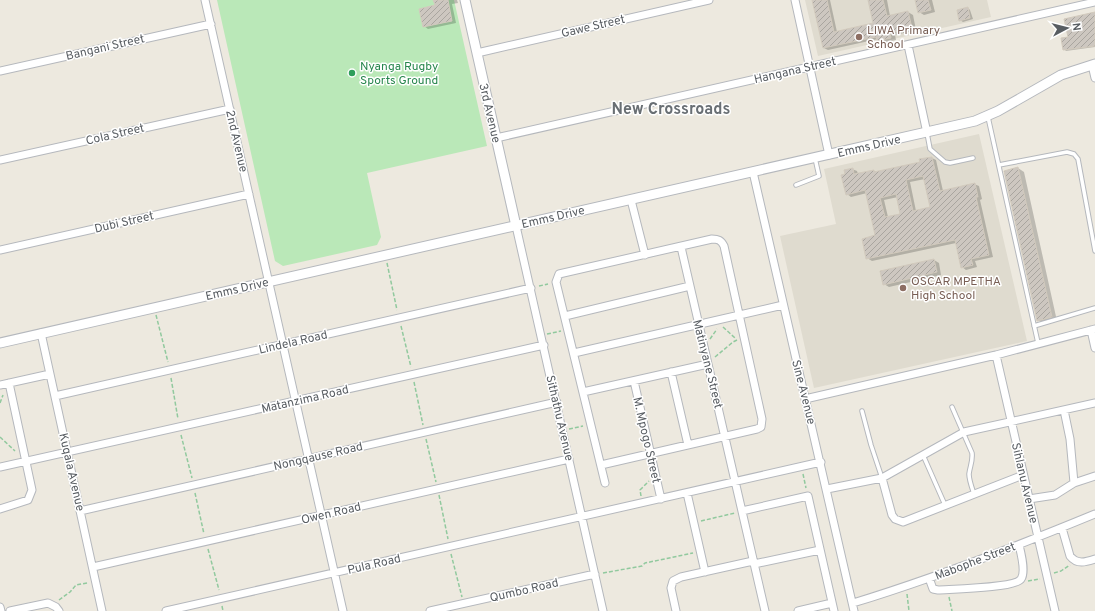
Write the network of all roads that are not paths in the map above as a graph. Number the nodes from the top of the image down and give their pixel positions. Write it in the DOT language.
graph roads {
  1 [pos="205,0"];
  2 [pos="465,0"];
  3 [pos="709,0"];
  4 [pos="795,0"];
  5 [pos="1095,2"];
  6 [pos="211,24"];
  7 [pos="908,45"];
  8 [pos="477,53"];
  9 [pos="1094,65"];
  10 [pos="810,67"];
  11 [pos="0,71"];
  12 [pos="1095,78"];
  13 [pos="230,109"];
  14 [pos="988,116"];
  15 [pos="927,133"];
  16 [pos="496,138"];
  17 [pos="829,155"];
  18 [pos="815,158"];
  19 [pos="973,158"];
  20 [pos="0,160"];
  21 [pos="999,165"];
  22 [pos="753,172"];
  23 [pos="796,185"];
  24 [pos="249,194"];
  25 [pos="631,200"];
  26 [pos="516,226"];
  27 [pos="681,246"];
  28 [pos="0,250"];
  29 [pos="1095,251"];
  30 [pos="645,255"];
  31 [pos="268,282"];
  32 [pos="690,286"];
  33 [pos="531,288"];
  34 [pos="784,306"];
  35 [pos="1095,308"];
  36 [pos="564,316"];
  37 [pos="739,316"];
  38 [pos="698,325"];
  39 [pos="1034,326"];
  40 [pos="1093,329"];
  41 [pos="41,333"];
  42 [pos="0,343"];
  43 [pos="282,344"];
  44 [pos="1038,344"];
  45 [pos="544,345"];
  46 [pos="1095,348"];
  47 [pos="574,353"];
  48 [pos="996,355"];
  49 [pos="708,364"];
  50 [pos="671,372"];
  51 [pos="50,374"];
  52 [pos="634,381"];
  53 [pos="8,383"];
  54 [pos="0,385"];
  55 [pos="583,392"];
  56 [pos="55,396"];
  57 [pos="805,399"];
  58 [pos="295,402"];
  59 [pos="557,402"];
  60 [pos="1095,403"];
  61 [pos="952,407"];
  62 [pos="1064,410"];
  63 [pos="862,411"];
  64 [pos="1011,422"];
  65 [pos="964,432"];
  66 [pos="726,437"];
  67 [pos="688,445"];
  68 [pos="67,452"];
  69 [pos="650,454"];
  70 [pos="923,455"];
  71 [pos="308,458"];
  72 [pos="569,459"];
  73 [pos="27,462"];
  74 [pos="821,462"];
  75 [pos="601,465"];
  76 [pos="0,467"];
  77 [pos="1023,475"];
  78 [pos="1095,476"];
  79 [pos="882,478"];
  80 [pos="735,481"];
  81 [pos="605,483"];
  82 [pos="1074,483"];
  83 [pos="827,489"];
  84 [pos="687,493"];
  85 [pos="974,494"];
  86 [pos="660,499"];
  87 [pos="1029,499"];
  88 [pos="946,505"];
  89 [pos="0,509"];
  90 [pos="80,511"];
  91 [pos="742,511"];
  92 [pos="1095,514"];
  93 [pos="321,516"];
  94 [pos="582,517"];
  95 [pos="1062,528"];
  96 [pos="1038,537"];
  97 [pos="1019,545"];
  98 [pos="820,550"];
  99 [pos="1095,560"];
  100 [pos="753,562"];
  101 [pos="93,567"];
  102 [pos="705,572"];
  103 [pos="334,573"];
  104 [pos="595,574"];
  105 [pos="929,578"];
  106 [pos="0,607"];
  107 [pos="833,607"];
  108 [pos="854,607"];
  109 [pos="1,611"];
  110 [pos="10,611"];
  111 [pos="59,611"];
  112 [pos="102,611"];
  113 [pos="166,611"];
  114 [pos="343,611"];
  115 [pos="430,611"];
  116 [pos="603,611"];
  117 [pos="676,611"];
  118 [pos="765,611"];
  119 [pos="798,611"];
  120 [pos="1055,611"];
  1 -- 6 [label="street, 2nd Avenue"];
  2 -- 8 [label="street, 3rd Avenue"];
  3 -- 8 [label="street, Gawe Street"];
  4 -- 10 [label="street"];
  5 -- 7 [label="street, Hangana Street"];
  6 -- 11 [label="street, Bangani Street"];
  6 -- 13 [label="street, 2nd Avenue"];
  7 -- 10 [label="street, Hangana Street"];
  7 -- 15 [label="street"];
  8 -- 16 [label="street, 3rd Avenue"];
  9 -- 12 [label="street"];
  9 -- 14 [label="street, Emms Drive"];
  10 -- 16 [label="street, Hangana Street"];
  10 -- 17 [label="street"];
  13 -- 20 [label="street, Cola Street"];
  13 -- 24 [label="street, 2nd Avenue"];
  14 -- 15 [label="street, Emms Drive"];
  14 -- 21 [label="lane"];
  15 -- 17 [label="street, Emms Drive"];
  15 -- 19 [label="lane"];
  16 -- 26 [label="street, 3rd Avenue"];
  17 -- 18 [label="street, Emms Drive"];
  18 -- 22 [label="street, Emms Drive"];
  18 -- 23 [label="lane"];
  21 -- 29 [label="lane"];
  21 -- 39 [label="lane"];
  22 -- 25 [label="street, Emms Drive"];
  22 -- 34 [label="street, Sine Avenue"];
  24 -- 28 [label="street, Dubi Street"];
  24 -- 31 [label="street, 2nd Avenue"];
  25 -- 26 [label="street, Emms Drive"];
  25 -- 30 [label="street"];
  26 -- 31 [label="street, Emms Drive"];
  26 -- 33 [label="street, Sithathu Avenue"];
  27 -- 30 [label="street"];
  27 -- 32 [label="street, Matinyane Street"];
  27 -- 37 [label="street"];
  30 -- 36 [label="street"];
  31 -- 41 [label="street, Emms Drive"];
  31 -- 43 [label="street, 2nd Avenue"];
  32 -- 36 [label="street"];
  32 -- 38 [label="street, Matinyane Street"];
  33 -- 43 [label="street, Lindela Road"];
  33 -- 45 [label="street, Sithathu Avenue"];
  34 -- 37 [label="street"];
  34 -- 57 [label="street, Sine Avenue"];
  35 -- 39 [label="lane"];
  36 -- 47 [label="street"];
  37 -- 38 [label="street"];
  37 -- 66 [label="street"];
  38 -- 47 [label="street"];
  38 -- 49 [label="street, Matinyane Street"];
  39 -- 44 [label="lane"];
  40 -- 44 [label="street"];
  40 -- 46 [label="street"];
  41 -- 42 [label="street, Emms Drive"];
  41 -- 51 [label="street, Kuqala Avenue"];
  43 -- 56 [label="street, Lindela Road"];
  43 -- 58 [label="street, 2nd Avenue"];
  44 -- 48 [label="street"];
  45 -- 58 [label="street, Matanzima Road"];
  45 -- 59 [label="street, Sithathu Avenue"];
  47 -- 55 [label="street"];
  48 -- 57 [label="street"];
  48 -- 64 [label="street, Sihlanu Avenue"];
  49 -- 50 [label="street"];
  49 -- 66 [label="street, Matinyane Street"];
  50 -- 52 [label="street"];
  50 -- 67 [label="street"];
  51 -- 53 [label="street"];
  51 -- 56 [label="street, Kuqala Avenue"];
  52 -- 55 [label="street"];
  52 -- 69 [label="street, M. Mpogo Street"];
  53 -- 54 [label="street"];
  53 -- 73 [label="street"];
  55 -- 75 [label="street"];
  56 -- 68 [label="street, Kuqala Avenue"];
  57 -- 74 [label="street, Sine Avenue"];
  58 -- 68 [label="street, Matanzima Road"];
  58 -- 71 [label="street, 2nd Avenue"];
  59 -- 71 [label="street, Nongqause Road"];
  59 -- 72 [label="street, Sithathu Avenue"];
  60 -- 62 [label="street"];
  61 -- 65 [label="lane"];
  62 -- 64 [label="street"];
  62 -- 82 [label="street"];
  63 -- 79 [label="lane"];
  64 -- 65 [label="street"];
  64 -- 77 [label="street, Sihlanu Avenue"];
  65 -- 70 [label="street"];
  65 -- 85 [label="lane"];
  66 -- 67 [label="street"];
  66 -- 80 [label="street, Matinyane Street"];
  67 -- 69 [label="street"];
  68 -- 73 [label="street, Matanzima Road"];
  68 -- 90 [label="street, Kuqala Avenue"];
  69 -- 75 [label="street"];
  69 -- 86 [label="street, M. Mpogo Street"];
  70 -- 79 [label="street"];
  70 -- 88 [label="lane"];
  71 -- 90 [label="street, Nongqause Road"];
  71 -- 93 [label="street, 2nd Avenue"];
  72 -- 93 [label="street, Owen Road"];
  72 -- 94 [label="street, Sithathu Avenue"];
  73 -- 76 [label="street, Matanzima Road"];
  73 -- 89 [label="street"];
  74 -- 80 [label="street, Pula Road"];
  74 -- 83 [label="street, Sine Avenue"];
  75 -- 81 [label="street"];
  77 -- 85 [label="street"];
  77 -- 87 [label="street, Sihlanu Avenue"];
  78 -- 82 [label="street"];
  79 -- 83 [label="street"];
  79 -- 88 [label="street"];
  80 -- 84 [label="street, Pula Road"];
  80 -- 91 [label="street, Matinyane Street"];
  82 -- 87 [label="street"];
  83 -- 108 [label="street, Sine Avenue"];
  84 -- 86 [label="street, Pula Road"];
  84 -- 102 [label="street"];
  85 -- 88 [label="street"];
  86 -- 94 [label="street, Pula Road"];
  87 -- 96 [label="street, Sihlanu Avenue"];
  90 -- 101 [label="street, Kuqala Avenue"];
  91 -- 98 [label="street"];
  91 -- 100 [label="street, Matinyane Street"];
  92 -- 95 [label="street, Mabophe Street"];
  93 -- 101 [label="street, Owen Road"];
  93 -- 103 [label="street, 2nd Avenue"];
  94 -- 103 [label="street, Pula Road"];
  94 -- 104 [label="street, Sithathu Avenue"];
  95 -- 96 [label="street, Mabophe Street"];
  95 -- 99 [label="street"];
  96 -- 97 [label="street, Mabophe Street"];
  96 -- 120 [label="street, Sihlanu Avenue"];
  97 -- 105 [label="street, Mabophe Street"];
  97 -- 105 [label="street"];
  98 -- 100 [label="street"];
  98 -- 107 [label="street"];
  100 -- 102 [label="street"];
  100 -- 118 [label="street, Matinyane Street"];
  101 -- 112 [label="street, Kuqala Avenue"];
  102 -- 117 [label="street"];
  103 -- 113 [label="street, Pula Road"];
  103 -- 114 [label="street, 2nd Avenue"];
  104 -- 115 [label="street, Qumbo Road"];
  104 -- 116 [label="street, Sithathu Avenue"];
  105 -- 108 [label="street, Mabophe Street"];
  106 -- 109 [label="street"];
  107 -- 119 [label="street"];
  110 -- 111 [label="street"];
}
